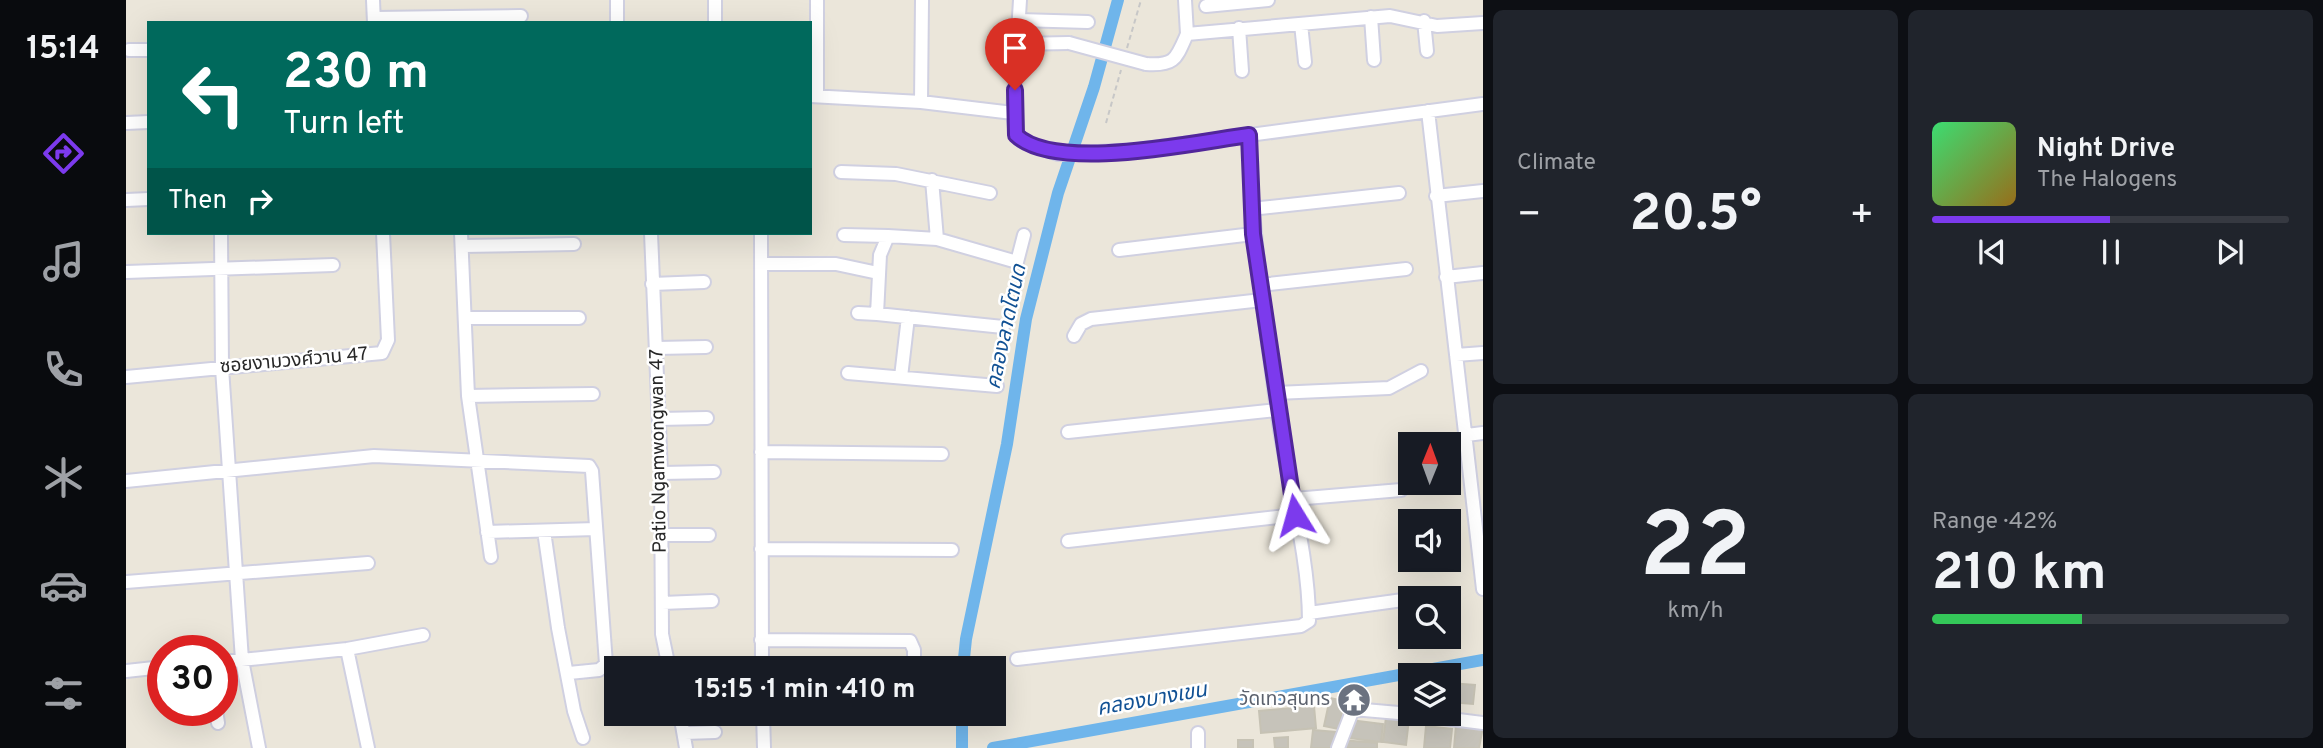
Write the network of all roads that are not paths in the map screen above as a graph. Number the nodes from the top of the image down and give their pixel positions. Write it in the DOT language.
graph roads {
  1 [pos="373,0"];
  2 [pos="521,0"];
  3 [pos="617,0"];
  4 [pos="715,0"];
  5 [pos="817,0"];
  6 [pos="922,0"];
  7 [pos="1020,0"];
  8 [pos="1185,0"];
  9 [pos="1268,0"];
  10 [pos="1206,6"];
  11 [pos="1371,17"];
  12 [pos="521,19"];
  13 [pos="374,20"];
  14 [pos="1019,20"];
  15 [pos="617,21"];
  16 [pos="715,21"];
  17 [pos="1424,21"];
  18 [pos="1088,22"];
  19 [pos="1483,23"];
  20 [pos="1301,24"];
  21 [pos="1239,28"];
  22 [pos="1187,34"];
  23 [pos="1018,44"];
  24 [pos="129,50"];
  25 [pos="147,50"];
  26 [pos="1427,51"];
  27 [pos="1374,60"];
  28 [pos="1305,62"];
  29 [pos="1242,71"];
  30 [pos="814,96"];
  31 [pos="921,102"];
  32 [pos="1483,104"];
  33 [pos="1428,111"];
  34 [pos="1013,113"];
  35 [pos="147,122"];
  36 [pos="126,123"];
  37 [pos="1249,135"];
  38 [pos="841,172"];
  39 [pos="932,180"];
  40 [pos="1483,191"];
  41 [pos="990,193"];
  42 [pos="1399,193"];
  43 [pos="1436,196"];
  44 [pos="147,199"];
  45 [pos="126,200"];
  46 [pos="1251,209"];
  47 [pos="1253,234"];
  48 [pos="221,235"];
  49 [pos="383,235"];
  50 [pos="651,235"];
  51 [pos="761,235"];
  52 [pos="844,235"];
  53 [pos="1024,235"];
  54 [pos="888,236"];
  55 [pos="461,239"];
  56 [pos="937,239"];
  57 [pos="573,244"];
  58 [pos="1119,250"];
  59 [pos="880,255"];
  60 [pos="761,264"];
  61 [pos="836,264"];
  62 [pos="333,265"];
  63 [pos="222,268"];
  64 [pos="1406,270"];
  65 [pos="126,272"];
  66 [pos="878,273"];
  67 [pos="1483,273"];
  68 [pos="1446,277"];
  69 [pos="704,282"];
  70 [pos="652,284"];
  71 [pos="1260,285"];
  72 [pos="1262,300"];
  73 [pos="858,313"];
  74 [pos="877,313"];
  75 [pos="908,317"];
  76 [pos="465,318"];
  77 [pos="579,318"];
  78 [pos="1003,327"];
  79 [pos="1074,336"];
  80 [pos="706,347"];
  81 [pos="657,348"];
  82 [pos="1483,353"];
  83 [pos="1456,355"];
  84 [pos="222,368"];
  85 [pos="1421,371"];
  86 [pos="848,373"];
  87 [pos="126,377"];
  88 [pos="901,377"];
  89 [pos="997,386"];
  90 [pos="1276,393"];
  91 [pos="593,394"];
  92 [pos="468,396"];
  93 [pos="1277,410"];
  94 [pos="707,418"];
  95 [pos="659,419"];
  96 [pos="1068,432"];
  97 [pos="1483,433"];
  98 [pos="1468,435"];
  99 [pos="761,452"];
  100 [pos="942,454"];
  101 [pos="475,459"];
  102 [pos="229,471"];
  103 [pos="714,472"];
  104 [pos="661,473"];
  105 [pos="126,481"];
  106 [pos="1398,490"];
  107 [pos="1294,499"];
  108 [pos="1295,515"];
  109 [pos="1479,522"];
  110 [pos="596,529"];
  111 [pos="544,531"];
  112 [pos="487,532"];
  113 [pos="661,535"];
  114 [pos="709,535"];
  115 [pos="1068,541"];
  116 [pos="761,549"];
  117 [pos="952,550"];
  118 [pos="491,557"];
  119 [pos="368,563"];
  120 [pos="237,575"];
  121 [pos="126,582"];
  122 [pos="1483,589"];
  123 [pos="712,601"];
  124 [pos="1398,601"];
  125 [pos="662,603"];
  126 [pos="1309,613"];
  127 [pos="423,635"];
  128 [pos="761,640"];
  129 [pos="347,649"];
  130 [pos="667,656"];
  131 [pos="762,656"];
  132 [pos="914,656"];
  133 [pos="1017,659"];
  134 [pos="238,660"];
  135 [pos="243,660"];
  136 [pos="147,669"];
  137 [pos="126,671"];
  138 [pos="569,673"];
  139 [pos="1398,713"];
  140 [pos="1461,720"];
  141 [pos="1483,723"];
  142 [pos="683,726"];
  143 [pos="763,726"];
  144 [pos="715,732"];
  145 [pos="684,733"];
  146 [pos="1198,733"];
  147 [pos="583,738"];
  148 [pos="259,748"];
  149 [pos="368,748"];
  150 [pos="685,748"];
  151 [pos="764,748"];
  152 [pos="1198,748"];
  153 [pos="1338,748"];
  1 -- 13 [label="street"];
  2 -- 12 [label="street"];
  3 -- 15 [label="street"];
  4 -- 16 [label="street"];
  5 -- 30 [label="street"];
  6 -- 31 [label="street"];
  7 -- 14 [label="street"];
  8 -- 22 [label="street"];
  9 -- 10 [label="street"];
  11 -- 17 [label="street"];
  11 -- 20 [label="street"];
  11 -- 27 [label="street"];
  12 -- 13 [label="street"];
  14 -- 18 [label="street"];
  14 -- 23 [label="street"];
  17 -- 19 [label="street"];
  17 -- 26 [label="street"];
  20 -- 21 [label="street"];
  20 -- 28 [label="street"];
  21 -- 22 [label="street"];
  21 -- 29 [label="street"];
  22 -- 23 [label="street, bridge"];
  23 -- 34 [label="street"];
  24 -- 25 [label="street"];
  30 -- 31 [label="street"];
  31 -- 34 [label="street"];
  32 -- 33 [label="street"];
  33 -- 37 [label="street"];
  33 -- 43 [label="street"];
  34 -- 37 [label="street"];
  35 -- 36 [label="street"];
  37 -- 46 [label="street"];
  38 -- 39 [label="street"];
  39 -- 41 [label="street"];
  39 -- 56 [label="street"];
  40 -- 43 [label="street"];
  42 -- 46 [label="street"];
  43 -- 68 [label="street"];
  44 -- 45 [label="street"];
  46 -- 47 [label="street"];
  47 -- 58 [label="street"];
  47 -- 71 [label="street"];
  48 -- 63 [label="street"];
  49 -- 84 [label="street, ซอยงามวงศ์วาน 47"];
  50 -- 70 [label="street, Patio Ngamwongwan 47"];
  51 -- 60 [label="street"];
  52 -- 54 [label="street"];
  53 -- 56 [label="street"];
  54 -- 56 [label="street"];
  54 -- 59 [label="street"];
  55 -- 57 [label="street"];
  55 -- 76 [label="street"];
  59 -- 61 [label="street"];
  59 -- 66 [label="street"];
  60 -- 61 [label="street"];
  60 -- 99 [label="street"];
  61 -- 66 [label="street"];
  62 -- 63 [label="street"];
  63 -- 65 [label="street"];
  63 -- 84 [label="street"];
  64 -- 71 [label="street"];
  66 -- 74 [label="street"];
  67 -- 68 [label="street"];
  68 -- 83 [label="street"];
  69 -- 70 [label="street"];
  70 -- 81 [label="street, Patio Ngamwongwan 47"];
  71 -- 72 [label="street"];
  72 -- 79 [label="street"];
  72 -- 90 [label="street"];
  73 -- 74 [label="street"];
  74 -- 75 [label="street"];
  75 -- 78 [label="street"];
  75 -- 88 [label="street"];
  76 -- 77 [label="street"];
  76 -- 92 [label="street"];
  80 -- 81 [label="street"];
  81 -- 95 [label="street, Patio Ngamwongwan 47"];
  82 -- 83 [label="street"];
  83 -- 98 [label="street"];
  84 -- 87 [label="street, ซอยงามวงศ์วาน 47"];
  84 -- 102 [label="street"];
  85 -- 90 [label="street"];
  86 -- 88 [label="street"];
  88 -- 89 [label="street"];
  90 -- 93 [label="street"];
  91 -- 92 [label="street"];
  92 -- 101 [label="street"];
  93 -- 96 [label="street"];
  93 -- 107 [label="street"];
  94 -- 95 [label="street"];
  95 -- 104 [label="street, Patio Ngamwongwan 47"];
  97 -- 98 [label="street"];
  98 -- 109 [label="street"];
  99 -- 100 [label="street"];
  99 -- 116 [label="street"];
  101 -- 102 [label="street"];
  101 -- 110 [label="street"];
  101 -- 112 [label="street"];
  102 -- 105 [label="street"];
  102 -- 120 [label="street"];
  103 -- 104 [label="street"];
  104 -- 113 [label="street, Patio Ngamwongwan 47"];
  106 -- 107 [label="street"];
  107 -- 108 [label="street"];
  108 -- 115 [label="street"];
  108 -- 126 [label="street"];
  109 -- 122 [label="street"];
  110 -- 111 [label="street"];
  110 -- 138 [label="street"];
  111 -- 112 [label="street"];
  111 -- 138 [label="street"];
  112 -- 118 [label="street"];
  113 -- 114 [label="street"];
  113 -- 125 [label="street, Patio Ngamwongwan 47"];
  116 -- 117 [label="street"];
  116 -- 128 [label="street"];
  119 -- 120 [label="street"];
  120 -- 121 [label="street"];
  120 -- 135 [label="street"];
  123 -- 125 [label="street"];
  124 -- 126 [label="street"];
  125 -- 130 [label="street, Patio Ngamwongwan 47"];
  126 -- 133 [label="street"];
  127 -- 129 [label="street"];
  128 -- 131 [label="street"];
  128 -- 132 [label="street"];
  129 -- 135 [label="street"];
  129 -- 149 [label="street"];
  134 -- 135 [label="street"];
  135 -- 148 [label="street"];
  136 -- 137 [label="street"];
  138 -- 147 [label="street"];
  139 -- 153 [label="street"];
  140 -- 141 [label="street"];
  142 -- 145 [label="street"];
  143 -- 151 [label="street"];
  144 -- 145 [label="street"];
  145 -- 150 [label="street"];
  146 -- 152 [label="street"];
}
